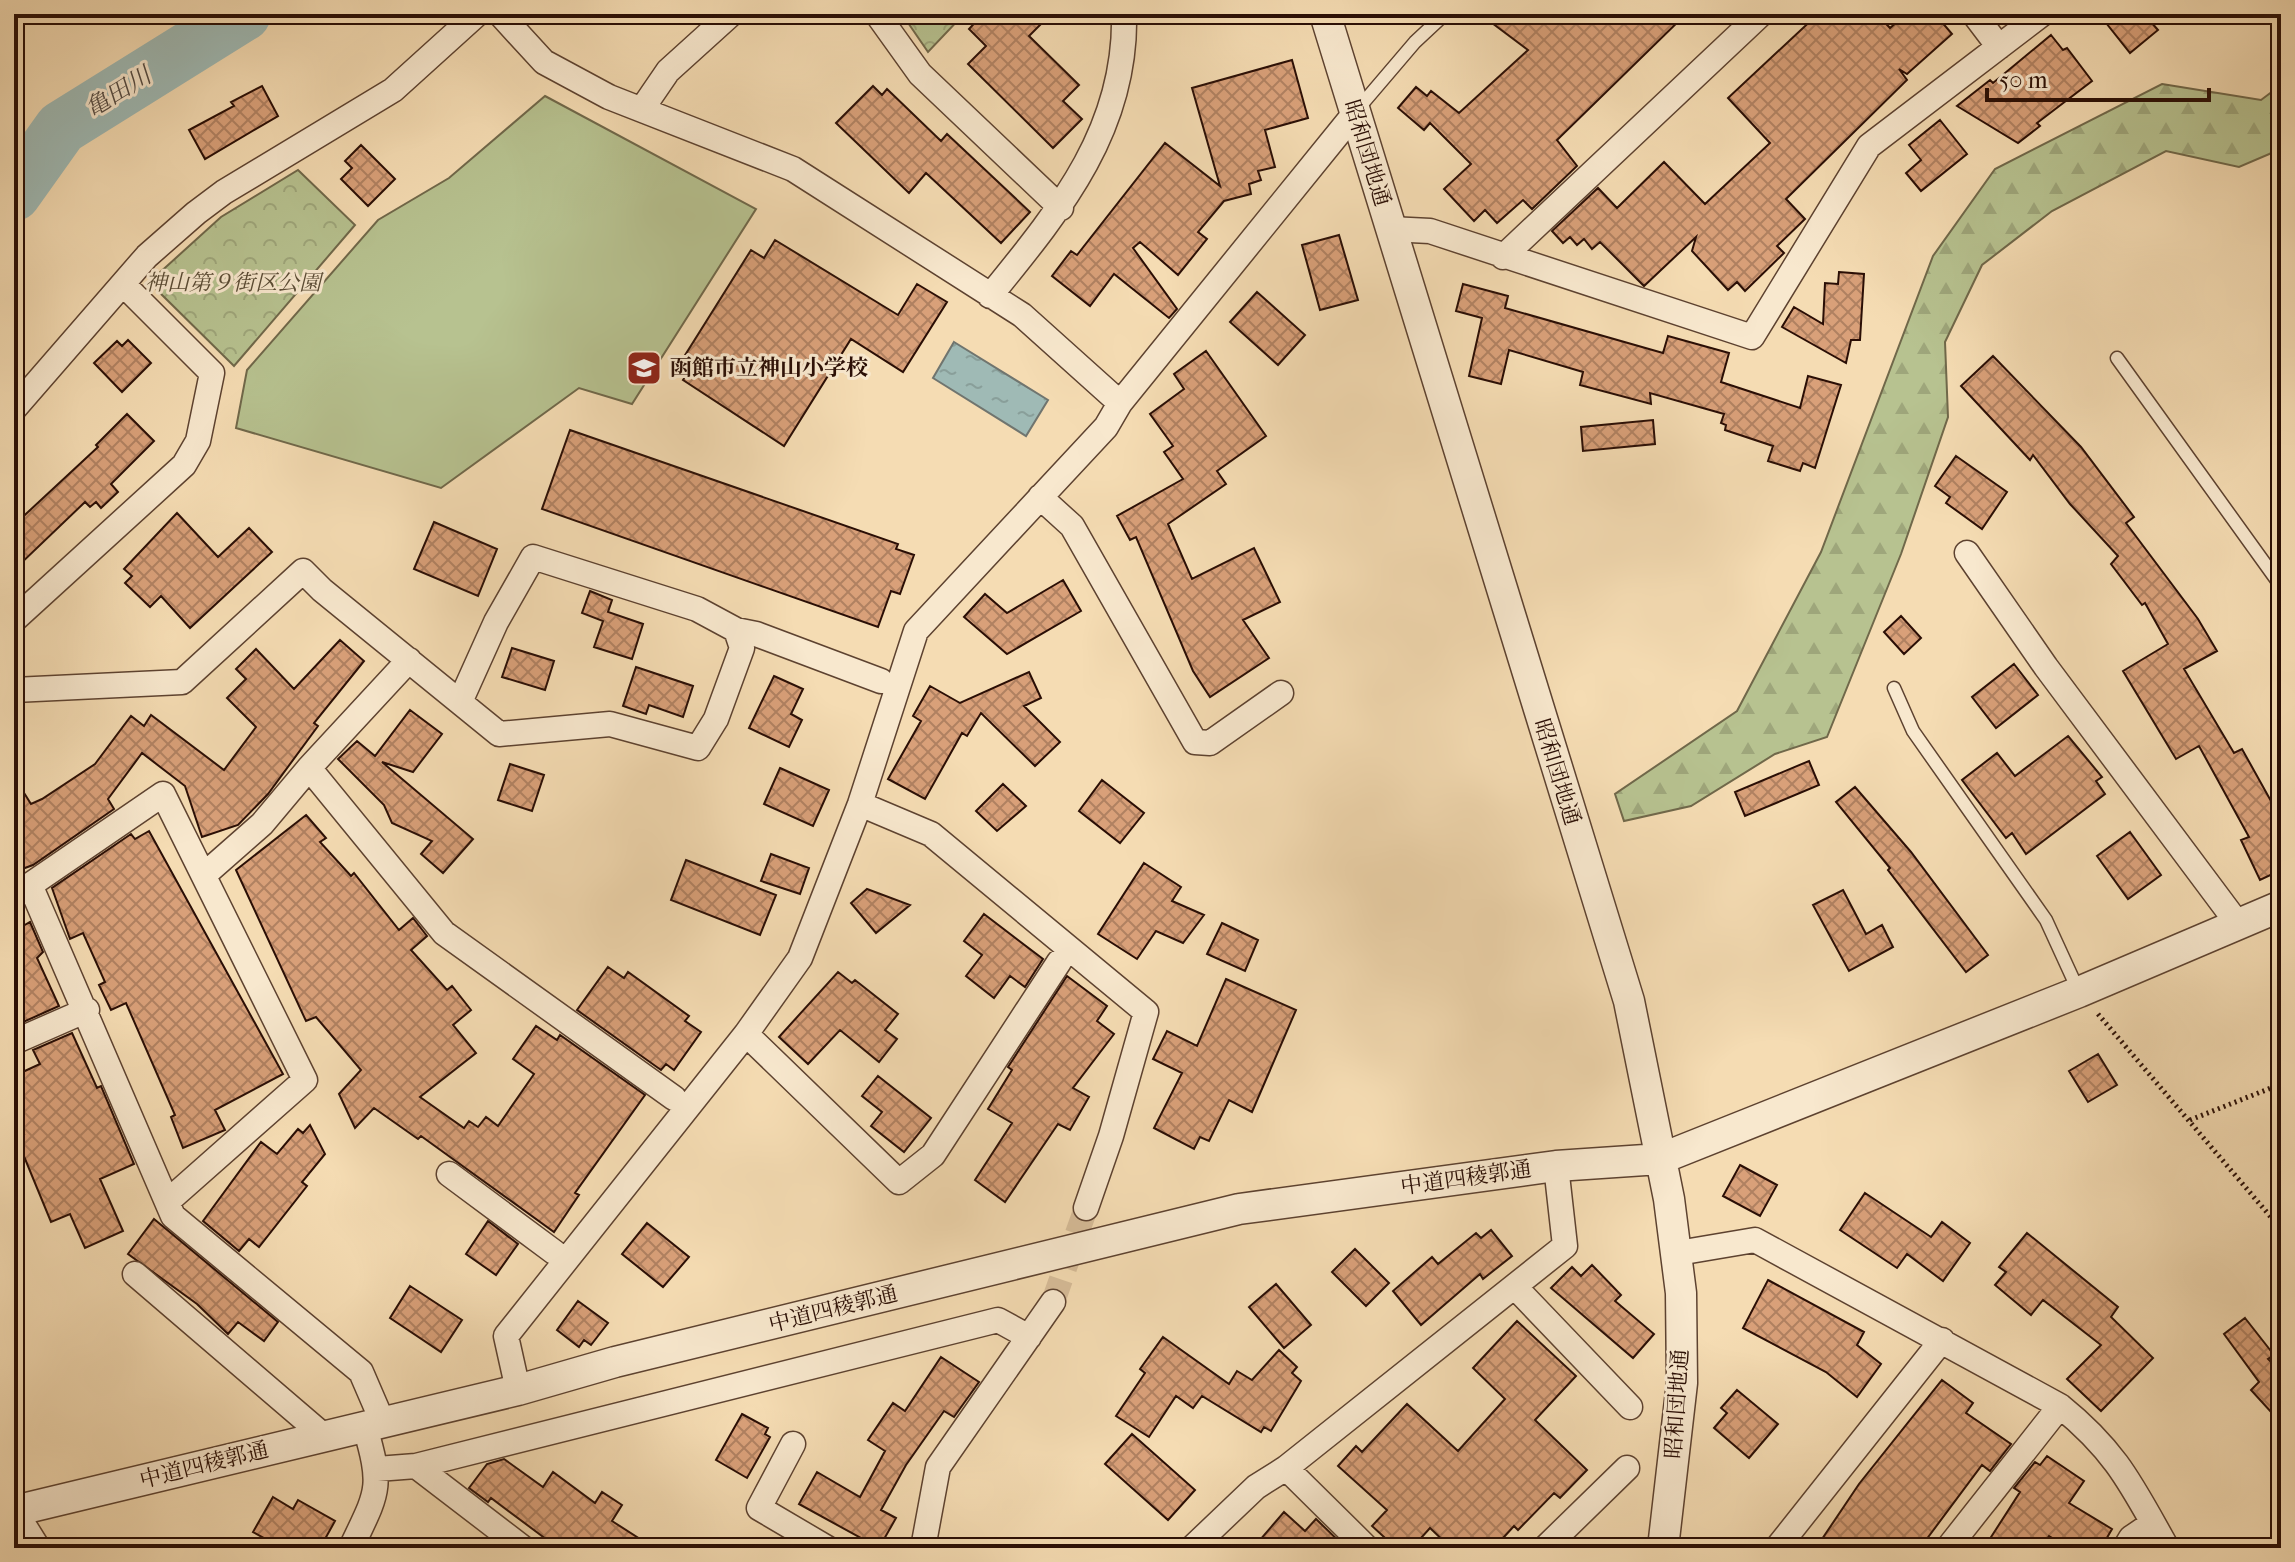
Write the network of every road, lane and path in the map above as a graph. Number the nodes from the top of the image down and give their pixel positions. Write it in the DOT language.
graph roads {
  1 [pos="477,14"];
  2 [pos="500,14"];
  3 [pos="731,14"];
  4 [pos="877,14"];
  5 [pos="1124,14"];
  6 [pos="1325,14"];
  7 [pos="1445,14"];
  8 [pos="1761,14"];
  9 [pos="1974,14"];
  10 [pos="2042,14"];
  11 [pos="1999,47"];
  12 [pos="642,109"];
  13 [pos="1355,113"];
  14 [pos="1061,208"];
  15 [pos="1390,229"];
  16 [pos="1503,257"];
  17 [pos="124,285"];
  18 [pos="990,296"];
  19 [pos="2117,358"];
  20 [pos="1120,403"];
  21 [pos="14,409"];
  22 [pos="1040,497"];
  23 [pos="1967,553"];
  24 [pos="2281,586"];
  25 [pos="14,620"];
  26 [pos="736,630"];
  27 [pos="409,660"];
  28 [pos="881,681"];
  29 [pos="1894,688"];
  30 [pos="14,690"];
  31 [pos="1281,693"];
  32 [pos="460,702"];
  33 [pos="309,768"];
  34 [pos="860,804"];
  35 [pos="204,875"];
  36 [pos="23,892"];
  37 [pos="2281,906"];
  38 [pos="2238,924"];
  39 [pos="1059,962"];
  40 [pos="2079,992"];
  41 [pos="87,1010"];
  42 [pos="746,1034"];
  43 [pos="14,1042"];
  44 [pos="2281,1084"];
  45 [pos="674,1098"];
  46 [pos="2190,1120"];
  47 [pos="1660,1159"];
  48 [pos="1556,1166"];
  49 [pos="449,1174"];
  50 [pos="167,1202"];
  51 [pos="1086,1208"];
  52 [pos="2281,1229"];
  53 [pos="554,1252"];
  54 [pos="1678,1253"];
  55 [pos="135,1274"];
  56 [pos="1515,1287"];
  57 [pos="1053,1302"];
  58 [pos="1029,1337"];
  59 [pos="1942,1340"];
  60 [pos="518,1390"];
  61 [pos="2060,1406"];
  62 [pos="1630,1407"];
  63 [pos="374,1425"];
  64 [pos="324,1436"];
  65 [pos="793,1444"];
  66 [pos="416,1466"];
  67 [pos="1286,1468"];
  68 [pos="1627,1468"];
  69 [pos="377,1469"];
  70 [pos="14,1511"];
  71 [pos="2153,1523"];
  72 [pos="790,1538"];
  73 [pos="1557,1544"];
  74 [pos="38,1548"];
  75 [pos="351,1548"];
  76 [pos="523,1548"];
  77 [pos="827,1548"];
  78 [pos="923,1548"];
  79 [pos="1192,1548"];
  80 [pos="1367,1548"];
  81 [pos="1663,1548"];
  82 [pos="1777,1548"];
  83 [pos="1948,1548"];
  84 [pos="2125,1548"];
  85 [pos="2167,1548"];
  1 -- 17 [label="street"];
  2 -- 12 [label="street"];
  3 -- 12 [label="street"];
  4 -- 14 [label="street"];
  5 -- 14 [label="street"];
  6 -- 13 [label="street, 昭和団地通"];
  7 -- 13 [label="lane"];
  8 -- 16 [label="street"];
  9 -- 11 [label="street"];
  10 -- 11 [label="street"];
  11 -- 16 [label="street"];
  12 -- 18 [label="street"];
  13 -- 15 [label="street, 昭和団地通"];
  13 -- 20 [label="street"];
  14 -- 18 [label="street"];
  15 -- 16 [label="street"];
  15 -- 47 [label="street, 昭和団地通"];
  17 -- 21 [label="street"];
  17 -- 25 [label="street"];
  18 -- 20 [label="street"];
  19 -- 24 [label="lane"];
  20 -- 22 [label="street"];
  22 -- 31 [label="street"];
  22 -- 34 [label="street"];
  23 -- 38 [label="street"];
  26 -- 28 [label="street"];
  26 -- 32 [label="street"];
  26 -- 32 [label="street"];
  27 -- 30 [label="street"];
  27 -- 32 [label="street"];
  27 -- 33 [label="street"];
  29 -- 40 [label="lane"];
  33 -- 35 [label="street"];
  33 -- 45 [label="street"];
  34 -- 42 [label="street"];
  34 -- 51 [label="street"];
  35 -- 36 [label="street"];
  35 -- 50 [label="street"];
  36 -- 41 [label="street"];
  37 -- 38 [label="street, 中道四稜郭通"];
  38 -- 40 [label="street, 中道四稜郭通"];
  39 -- 42 [label="street"];
  40 -- 46 [label="path"];
  40 -- 47 [label="street, 中道四稜郭通"];
  41 -- 43 [label="street"];
  41 -- 50 [label="street"];
  42 -- 60 [label="street"];
  44 -- 46 [label="path"];
  46 -- 52 [label="path"];
  47 -- 48 [label="street, 中道四稜郭通"];
  47 -- 54 [label="street, 昭和団地通"];
  48 -- 56 [label="street"];
  48 -- 60 [label="street, 中道四稜郭通"];
  49 -- 53 [label="street"];
  50 -- 63 [label="street"];
  54 -- 59 [label="street"];
  54 -- 81 [label="street, 昭和団地通"];
  55 -- 64 [label="street"];
  56 -- 62 [label="street"];
  56 -- 67 [label="street"];
  57 -- 58 [label="street"];
  58 -- 66 [label="street"];
  58 -- 78 [label="street"];
  59 -- 61 [label="street"];
  59 -- 82 [label="street"];
  60 -- 63 [label="street, 中道四稜郭通"];
  61 -- 71 [label="street"];
  61 -- 83 [label="street"];
  63 -- 64 [label="street, 中道四稜郭通"];
  63 -- 69 [label="street"];
  64 -- 70 [label="street, 中道四稜郭通"];
  65 -- 72 [label="street"];
  66 -- 69 [label="street"];
  66 -- 76 [label="street"];
  67 -- 79 [label="street"];
  67 -- 80 [label="street"];
  68 -- 73 [label="street"];
  69 -- 75 [label="street"];
  70 -- 74 [label="street"];
  71 -- 84 [label="street"];
  71 -- 85 [label="street"];
  72 -- 77 [label="street"];
}
